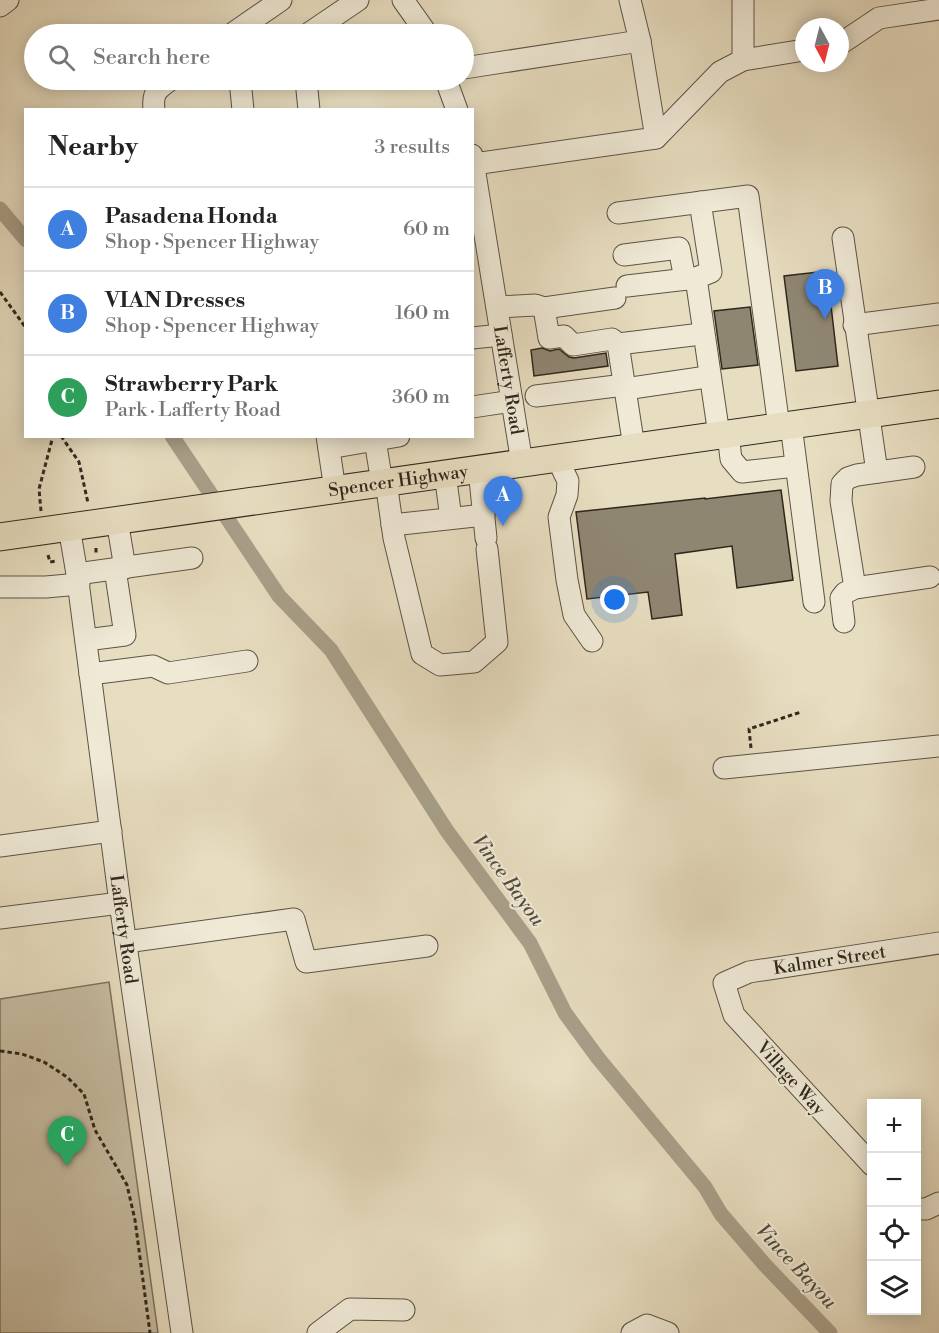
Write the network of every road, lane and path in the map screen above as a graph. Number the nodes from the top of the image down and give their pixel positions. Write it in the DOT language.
graph roads {
  1 [pos="8,0"];
  2 [pos="280,0"];
  3 [pos="358,0"];
  4 [pos="403,0"];
  5 [pos="630,0"];
  6 [pos="743,0"];
  7 [pos="0,6"];
  8 [pos="939,9"];
  9 [pos="248,24"];
  10 [pos="323,24"];
  11 [pos="420,24"];
  12 [pos="849,39"];
  13 [pos="640,41"];
  14 [pos="795,51"];
  15 [pos="743,60"];
  16 [pos="474,66"];
  17 [pos="155,90"];
  18 [pos="241,90"];
  19 [pos="307,90"];
  20 [pos="450,90"];
  21 [pos="154,108"];
  22 [pos="243,108"];
  23 [pos="309,108"];
  24 [pos="456,108"];
  25 [pos="656,138"];
  26 [pos="474,159"];
  27 [pos="474,173"];
  28 [pos="700,202"];
  29 [pos="618,213"];
  30 [pos="478,231"];
  31 [pos="843,238"];
  32 [pos="624,255"];
  33 [pos="691,278"];
  34 [pos="0,292"];
  35 [pos="497,307"];
  36 [pos="544,308"];
  37 [pos="939,314"];
  38 [pos="24,325"];
  39 [pos="854,326"];
  40 [pos="501,335"];
  41 [pos="693,335"];
  42 [pos="474,338"];
  43 [pos="618,344"];
  44 [pos="700,378"];
  45 [pos="625,387"];
  46 [pos="536,396"];
  47 [pos="512,401"];
  48 [pos="939,404"];
  49 [pos="474,407"];
  50 [pos="870,414"];
  51 [pos="785,426"];
  52 [pos="723,434"];
  53 [pos="52,438"];
  54 [pos="62,438"];
  55 [pos="387,438"];
  56 [pos="375,440"];
  57 [pos="328,442"];
  58 [pos="634,447"];
  59 [pos="557,458"];
  60 [pos="522,463"];
  61 [pos="796,465"];
  62 [pos="914,467"];
  63 [pos="479,469"];
  64 [pos="877,472"];
  65 [pos="445,474"];
  66 [pos="384,483"];
  67 [pos="335,490"];
  68 [pos="86,493"];
  69 [pos="39,499"];
  70 [pos="484,515"];
  71 [pos="451,518"];
  72 [pos="117,520"];
  73 [pos="392,525"];
  74 [pos="69,527"];
  75 [pos="0,537"];
  76 [pos="96,548"];
  77 [pos="48,555"];
  78 [pos="97,555"];
  79 [pos="192,558"];
  80 [pos="57,561"];
  81 [pos="120,568"];
  82 [pos="930,578"];
  83 [pos="78,579"];
  84 [pos="0,587"];
  85 [pos="855,588"];
  86 [pos="813,602"];
  87 [pos="844,622"];
  88 [pos="86,640"];
  89 [pos="592,641"];
  90 [pos="247,661"];
  91 [pos="90,674"];
  92 [pos="801,712"];
  93 [pos="939,746"];
  94 [pos="752,765"];
  95 [pos="724,768"];
  96 [pos="111,831"];
  97 [pos="0,846"];
  98 [pos="120,903"];
  99 [pos="0,918"];
  100 [pos="126,942"];
  101 [pos="939,943"];
  102 [pos="427,946"];
  103 [pos="724,983"];
  104 [pos="0,1051"];
  105 [pos="867,1160"];
  106 [pos="404,1310"];
  107 [pos="150,1333"];
  108 [pos="182,1333"];
  109 [pos="318,1333"];
  110 [pos="632,1333"];
  111 [pos="668,1333"];
  1 -- 7 [label="street"];
  2 -- 9 [label="street"];
  3 -- 10 [label="street"];
  4 -- 11 [label="street"];
  5 -- 13 [label="street"];
  6 -- 15 [label="street"];
  8 -- 12 [label="street"];
  13 -- 16 [label="street"];
  13 -- 25 [label="street"];
  14 -- 15 [label="street"];
  15 -- 25 [label="street"];
  17 -- 21 [label="street"];
  18 -- 22 [label="street"];
  19 -- 23 [label="street"];
  20 -- 24 [label="street"];
  25 -- 26 [label="street"];
  27 -- 30 [label="street, Lafferty Road"];
  28 -- 29 [label="street"];
  28 -- 33 [label="street"];
  28 -- 51 [label="street"];
  30 -- 35 [label="street, Lafferty Road"];
  31 -- 39 [label="street"];
  32 -- 33 [label="street"];
  33 -- 36 [label="street"];
  33 -- 52 [label="street"];
  34 -- 38 [label="path"];
  35 -- 36 [label="street"];
  35 -- 40 [label="street, Lafferty Road"];
  36 -- 43 [label="street"];
  37 -- 39 [label="street"];
  39 -- 50 [label="street"];
  40 -- 42 [label="street"];
  40 -- 47 [label="street, Lafferty Road"];
  41 -- 43 [label="street"];
  43 -- 45 [label="street"];
  44 -- 45 [label="street"];
  45 -- 46 [label="street"];
  45 -- 58 [label="street"];
  47 -- 49 [label="street"];
  47 -- 60 [label="street, Lafferty Road"];
  48 -- 50 [label="main road, Spencer Highway"];
  50 -- 51 [label="main road, Spencer Highway"];
  50 -- 64 [label="street"];
  51 -- 52 [label="main road, Spencer Highway"];
  51 -- 61 [label="street"];
  52 -- 58 [label="main road, Spencer Highway"];
  52 -- 61 [label="street"];
  53 -- 69 [label="path"];
  54 -- 68 [label="path"];
  55 -- 56 [label="street"];
  56 -- 57 [label="street"];
  56 -- 66 [label="street"];
  57 -- 67 [label="street"];
  58 -- 59 [label="main road, Spencer Highway"];
  59 -- 60 [label="main road, Spencer Highway"];
  59 -- 89 [label="street"];
  60 -- 63 [label="main road, Spencer Highway"];
  61 -- 86 [label="street"];
  62 -- 64 [label="street"];
  63 -- 65 [label="main road, Spencer Highway"];
  63 -- 70 [label="street"];
  64 -- 85 [label="street"];
  65 -- 66 [label="main road, Spencer Highway"];
  65 -- 71 [label="street"];
  66 -- 67 [label="main road, Spencer Highway"];
  66 -- 73 [label="street"];
  67 -- 72 [label="main road, Spencer Highway"];
  70 -- 71 [label="street"];
  70 -- 73 [label="street"];
  71 -- 73 [label="street"];
  72 -- 74 [label="main road, Spencer Highway"];
  72 -- 81 [label="street"];
  74 -- 75 [label="main road, Spencer Highway"];
  74 -- 83 [label="street, Lafferty Road"];
  76 -- 78 [label="path"];
  77 -- 80 [label="path"];
  79 -- 81 [label="street"];
  81 -- 83 [label="street"];
  81 -- 88 [label="street"];
  82 -- 85 [label="street"];
  83 -- 84 [label="street"];
  83 -- 88 [label="street, Lafferty Road"];
  85 -- 87 [label="street"];
  88 -- 91 [label="street, Lafferty Road"];
  90 -- 91 [label="street"];
  91 -- 96 [label="street, Lafferty Road"];
  92 -- 94 [label="path"];
  93 -- 94 [label="street"];
  94 -- 95 [label="street"];
  96 -- 97 [label="street"];
  96 -- 98 [label="street, Lafferty Road"];
  98 -- 99 [label="street"];
  98 -- 100 [label="street, Lafferty Road"];
  100 -- 102 [label="street"];
  100 -- 108 [label="street, Lafferty Road"];
  101 -- 103 [label="street, Kalmer Street"];
  103 -- 105 [label="street, Village Way"];
  104 -- 107 [label="path"];
  106 -- 109 [label="street"];
  110 -- 111 [label="street"];
}
